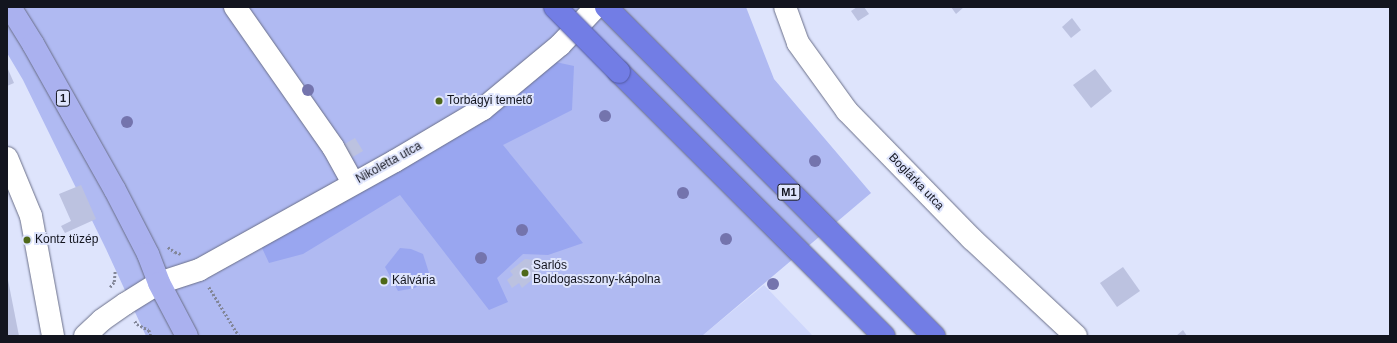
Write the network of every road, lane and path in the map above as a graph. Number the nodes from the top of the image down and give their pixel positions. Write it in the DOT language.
graph roads {
  1 [pos="10,7"];
  2 [pos="235,7"];
  3 [pos="555,7"];
  4 [pos="596,7"];
  5 [pos="606,7"];
  6 [pos="785,7"];
  7 [pos="7,158"];
  8 [pos="353,183"];
  9 [pos="165,245"];
  10 [pos="199,270"];
  11 [pos="159,283"];
  12 [pos="174,310"];
  13 [pos="105,328"];
  14 [pos="53,336"];
  15 [pos="85,336"];
  16 [pos="179,336"];
  17 [pos="187,336"];
  18 [pos="239,336"];
  19 [pos="884,336"];
  20 [pos="934,336"];
  21 [pos="1076,336"];
  1 -- 11 [label="main road, 1"];
  2 -- 8 [label="street"];
  3 -- 19 [label="highway, bridge"];
  4 -- 8 [label="street, Nikoletta utca"];
  5 -- 20 [label="highway, M1"];
  6 -- 21 [label="street, Boglárka utca"];
  7 -- 14 [label="street"];
  8 -- 10 [label="street, Nikoletta utca"];
  9 -- 10 [label="path"];
  10 -- 11 [label="street, Nikoletta utca"];
  10 -- 18 [label="path"];
  11 -- 12 [label="main road, 1"];
  11 -- 13 [label="street, Nikoletta utca"];
  12 -- 16 [label="street"];
  12 -- 17 [label="main road, 1"];
  13 -- 15 [label="street, Nikoletta utca"];
}
